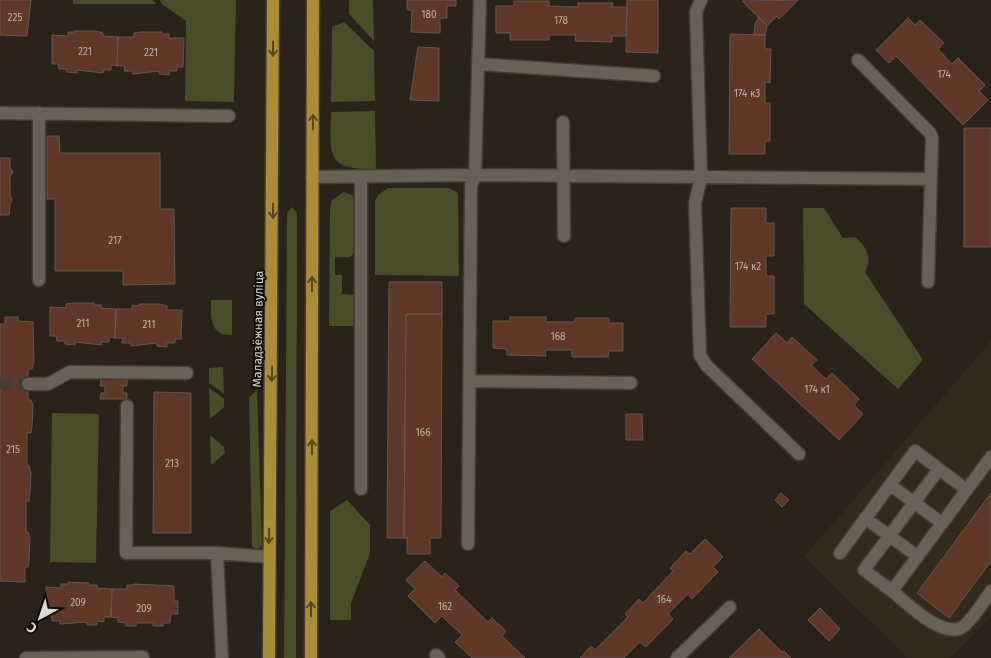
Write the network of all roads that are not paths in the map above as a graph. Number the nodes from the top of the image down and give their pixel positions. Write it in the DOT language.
graph roads {
  1 [pos="273,0"];
  2 [pos="313,0"];
  3 [pos="480,0"];
  4 [pos="701,0"];
  5 [pos="858,60"];
  6 [pos="478,64"];
  7 [pos="654,76"];
  8 [pos="0,112"];
  9 [pos="39,113"];
  10 [pos="229,116"];
  11 [pos="563,122"];
  12 [pos="475,175"];
  13 [pos="312,177"];
  14 [pos="361,177"];
  15 [pos="563,177"];
  16 [pos="701,178"];
  17 [pos="930,180"];
  18 [pos="564,236"];
  19 [pos="38,280"];
  20 [pos="928,282"];
  21 [pos="187,373"];
  22 [pos="469,381"];
  23 [pos="630,383"];
  24 [pos="28,384"];
  25 [pos="127,406"];
  26 [pos="799,454"];
  27 [pos="991,458"];
  28 [pos="939,469"];
  29 [pos="890,485"];
  30 [pos="362,489"];
  31 [pos="967,490"];
  32 [pos="914,503"];
  33 [pos="865,518"];
  34 [pos="942,523"];
  35 [pos="889,535"];
  36 [pos="468,544"];
  37 [pos="217,552"];
  38 [pos="840,553"];
  39 [pos="918,556"];
  40 [pos="269,557"];
  41 [pos="892,591"];
  42 [pos="991,591"];
  43 [pos="730,607"];
  44 [pos="142,657"];
  45 [pos="26,658"];
  46 [pos="222,658"];
  47 [pos="269,658"];
  48 [pos="311,658"];
  49 [pos="677,658"];
  1 -- 40 [label="main road, Маладзёжная вуліца, one-way"];
  13 -- 2 [label="main road, one-way"];
  3 -- 6 [label="lane"];
  4 -- 16 [label="lane"];
  5 -- 17 [label="lane"];
  6 -- 7 [label="lane"];
  6 -- 12 [label="lane"];
  8 -- 9 [label="lane"];
  9 -- 10 [label="lane"];
  9 -- 19 [label="lane"];
  11 -- 15 [label="lane"];
  12 -- 14 [label="lane"];
  12 -- 15 [label="lane"];
  12 -- 22 [label="lane"];
  13 -- 14 [label="lane"];
  48 -- 13 [label="main road, one-way"];
  14 -- 30 [label="lane"];
  15 -- 16 [label="lane"];
  15 -- 18 [label="lane"];
  16 -- 17 [label="lane"];
  16 -- 26 [label="lane"];
  17 -- 20 [label="lane"];
  21 -- 24 [label="lane"];
  22 -- 23 [label="lane"];
  22 -- 36 [label="lane"];
  25 -- 37 [label="lane"];
  27 -- 31 [label="lane"];
  28 -- 29 [label="lane"];
  28 -- 31 [label="lane"];
  28 -- 32 [label="lane"];
  29 -- 32 [label="lane"];
  29 -- 33 [label="lane"];
  31 -- 34 [label="lane"];
  32 -- 34 [label="lane"];
  32 -- 35 [label="lane"];
  33 -- 35 [label="lane"];
  33 -- 38 [label="lane"];
  34 -- 39 [label="lane"];
  35 -- 39 [label="lane"];
  35 -- 41 [label="lane"];
  37 -- 40 [label="lane"];
  37 -- 46 [label="lane"];
  39 -- 41 [label="lane"];
  40 -- 47 [label="main road, Маладзёжная вуліца"];
  41 -- 42 [label="lane"];
  43 -- 49 [label="lane"];
  44 -- 45 [label="lane"];
}
